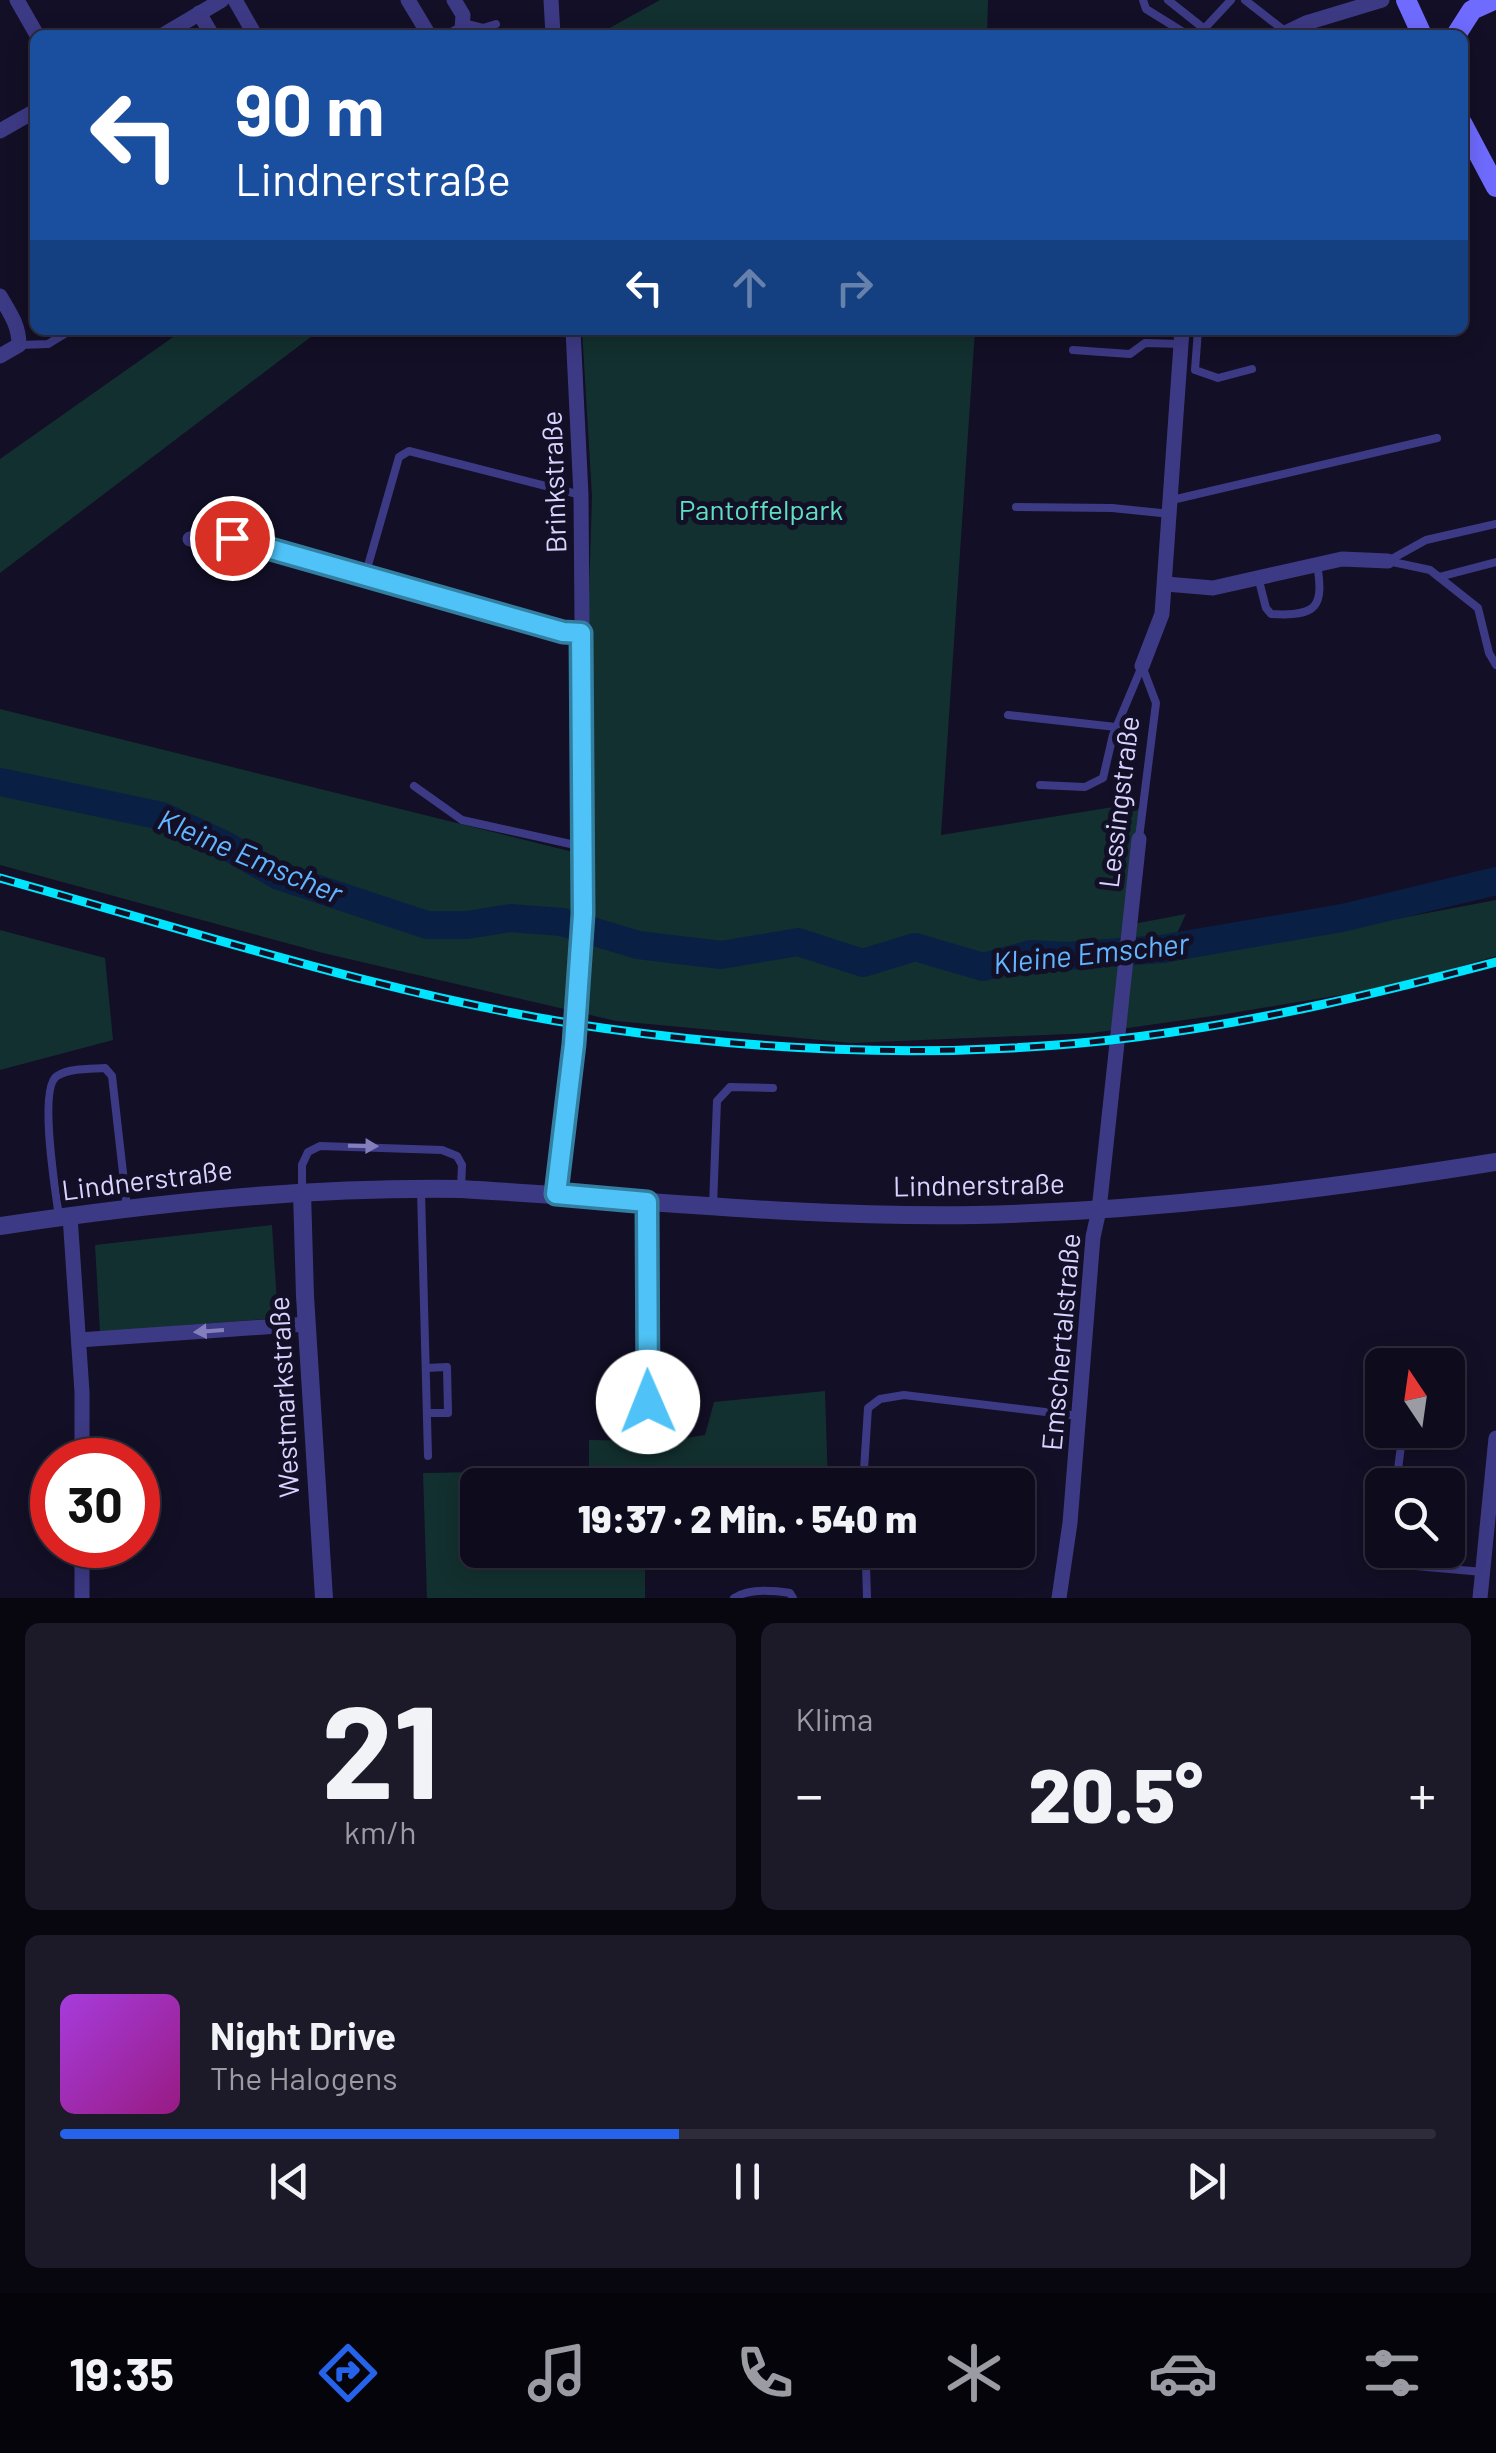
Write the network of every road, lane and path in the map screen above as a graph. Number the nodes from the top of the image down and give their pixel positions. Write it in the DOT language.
graph roads {
  1 [pos="17,0"];
  2 [pos="222,0"];
  3 [pos="234,0"];
  4 [pos="408,0"];
  5 [pos="454,0"];
  6 [pos="551,0"];
  7 [pos="1143,0"];
  8 [pos="1168,0"];
  9 [pos="1231,0"];
  10 [pos="1244,0"];
  11 [pos="1382,0"];
  12 [pos="1406,0"];
  13 [pos="1494,0"];
  14 [pos="199,14"];
  15 [pos="496,24"];
  16 [pos="458,29"];
  17 [pos="34,30"];
  18 [pos="172,30"];
  19 [pos="209,30"];
  20 [pos="252,30"];
  21 [pos="426,30"];
  22 [pos="554,30"];
  23 [pos="1180,30"];
  24 [pos="1206,30"];
  25 [pos="1209,30"];
  26 [pos="1279,30"];
  27 [pos="1292,30"];
  28 [pos="1420,30"];
  29 [pos="1459,30"];
  30 [pos="30,113"];
  31 [pos="0,131"];
  32 [pos="1468,134"];
  33 [pos="1496,187"];
  34 [pos="0,296"];
  35 [pos="63,335"];
  36 [pos="573,335"];
  37 [pos="1197,335"];
  38 [pos="1182,337"];
  39 [pos="18,345"];
  40 [pos="1074,350"];
  41 [pos="0,356"];
  42 [pos="1252,370"];
  43 [pos="1187,371"];
  44 [pos="1437,438"];
  45 [pos="581,495"];
  46 [pos="1016,507"];
  47 [pos="1171,507"];
  48 [pos="1496,524"];
  49 [pos="190,539"];
  50 [pos="1388,561"];
  51 [pos="1496,562"];
  52 [pos="1317,564"];
  53 [pos="365,576"];
  54 [pos="1439,576"];
  55 [pos="1258,578"];
  56 [pos="1166,584"];
  57 [pos="581,633"];
  58 [pos="1496,665"];
  59 [pos="1142,666"];
  60 [pos="1008,715"];
  61 [pos="1116,727"];
  62 [pos="1040,785"];
  63 [pos="414,786"];
  64 [pos="1139,838"];
  65 [pos="584,847"];
  66 [pos="773,1088"];
  67 [pos="1496,1162"];
  68 [pos="422,1188"];
  69 [pos="462,1189"];
  70 [pos="302,1192"];
  71 [pos="556,1194"];
  72 [pos="647,1202"];
  73 [pos="713,1206"];
  74 [pos="128,1208"];
  75 [pos="1100,1210"];
  76 [pos="64,1217"];
  77 [pos="0,1226"];
  78 [pos="307,1324"];
  79 [pos="79,1340"];
  80 [pos="426,1368"];
  81 [pos="648,1402"];
  82 [pos="427,1413"];
  83 [pos="1079,1416"];
  84 [pos="81,1438"];
  85 [pos="1496,1438"];
  86 [pos="428,1456"];
  87 [pos="864,1468"];
  88 [pos="82,1568"];
  89 [pos="866,1568"];
  90 [pos="1438,1568"];
  91 [pos="1482,1572"];
  92 [pos="82,1598"];
  93 [pos="324,1598"];
  94 [pos="734,1598"];
  95 [pos="793,1598"];
  96 [pos="867,1598"];
  97 [pos="1059,1598"];
  98 [pos="1480,1598"];
  1 -- 17 [label="street"];
  2 -- 14 [label="street"];
  3 -- 20 [label="street"];
  4 -- 21 [label="street"];
  5 -- 16 [label="street"];
  6 -- 22 [label="street"];
  7 -- 23 [label="lane"];
  8 -- 24 [label="lane"];
  9 -- 25 [label="lane"];
  10 -- 26 [label="lane"];
  11 -- 27 [label="street"];
  12 -- 28 [label="main road"];
  13 -- 29 [label="main road"];
  14 -- 18 [label="street"];
  14 -- 19 [label="street"];
  15 -- 16 [label="lane"];
  30 -- 31 [label="street"];
  32 -- 33 [label="main road"];
  34 -- 39 [label="street"];
  35 -- 39 [label="lane"];
  36 -- 45 [label="street, Brinkstraße"];
  37 -- 43 [label="lane"];
  38 -- 40 [label="lane"];
  38 -- 43 [label="street"];
  39 -- 41 [label="street"];
  42 -- 43 [label="lane"];
  43 -- 47 [label="street"];
  44 -- 47 [label="lane"];
  45 -- 53 [label="lane"];
  45 -- 57 [label="street, Brinkstraße"];
  46 -- 47 [label="lane"];
  47 -- 56 [label="street"];
  48 -- 50 [label="lane"];
  49 -- 53 [label="street"];
  50 -- 52 [label="street"];
  50 -- 54 [label="lane"];
  51 -- 54 [label="lane"];
  52 -- 55 [label="street"];
  52 -- 55 [label="lane"];
  53 -- 57 [label="street"];
  54 -- 58 [label="lane"];
  55 -- 56 [label="street"];
  56 -- 59 [label="street"];
  57 -- 65 [label="street, Brinkstraße"];
  59 -- 61 [label="lane"];
  59 -- 64 [label="lane, Lessingstraße"];
  60 -- 61 [label="lane"];
  61 -- 62 [label="lane"];
  63 -- 65 [label="lane"];
  64 -- 75 [label="street, Lessingstraße"];
  65 -- 71 [label="street, Brinkstraße"];
  66 -- 73 [label="lane"];
  67 -- 75 [label="street, Lindnerstraße"];
  68 -- 69 [label="street, Lindnerstraße"];
  68 -- 70 [label="street, Lindnerstraße"];
  68 -- 80 [label="lane"];
  70 -- 69 [label="lane, one-way"];
  69 -- 71 [label="street, Lindnerstraße"];
  70 -- 74 [label="street, Lindnerstraße"];
  70 -- 78 [label="street, Westmarkstraße"];
  71 -- 72 [label="street, Lindnerstraße"];
  72 -- 73 [label="street, Lindnerstraße"];
  72 -- 81 [label="street"];
  73 -- 75 [label="street, Lindnerstraße"];
  74 -- 76 [label="street, Lindnerstraße"];
  74 -- 76 [label="lane"];
  75 -- 83 [label="street, Emschertalstraße"];
  76 -- 77 [label="street, Lindnerstraße"];
  76 -- 79 [label="street"];
  78 -- 79 [label="street, one-way"];
  78 -- 93 [label="street, Westmarkstraße"];
  79 -- 84 [label="street"];
  80 -- 82 [label="lane"];
  80 -- 82 [label="lane"];
  82 -- 86 [label="lane"];
  83 -- 87 [label="lane"];
  83 -- 97 [label="street, Emschertalstraße"];
  85 -- 91 [label="street"];
  88 -- 92 [label="street"];
  89 -- 96 [label="lane"];
  90 -- 91 [label="lane"];
  91 -- 98 [label="street"];
  94 -- 95 [label="lane"];
}
